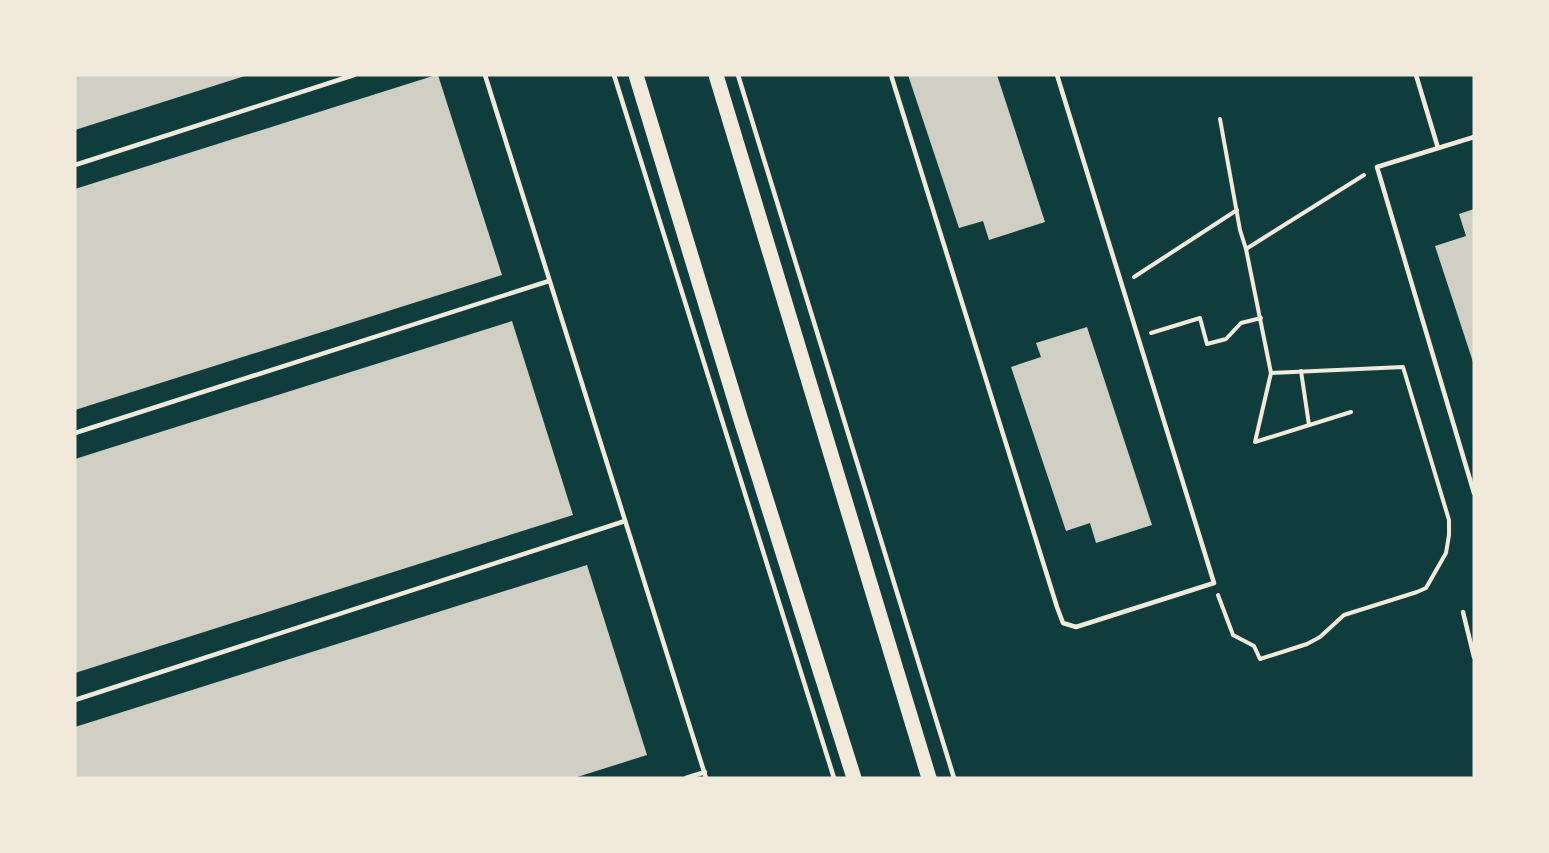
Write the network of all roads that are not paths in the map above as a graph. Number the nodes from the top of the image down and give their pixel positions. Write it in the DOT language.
graph roads {
  1 [pos="354,75"];
  2 [pos="484,75"];
  3 [pos="614,75"];
  4 [pos="636,75"];
  5 [pos="716,75"];
  6 [pos="738,75"];
  7 [pos="891,75"];
  8 [pos="1057,75"];
  9 [pos="1416,75"];
  10 [pos="1474,137"];
  11 [pos="1438,148"];
  12 [pos="75,165"];
  13 [pos="549,280"];
  14 [pos="75,433"];
  15 [pos="1474,493"];
  16 [pos="625,521"];
  17 [pos="1463,612"];
  18 [pos="1474,657"];
  19 [pos="75,700"];
  20 [pos="705,775"];
  21 [pos="686,778"];
  22 [pos="834,778"];
  23 [pos="854,778"];
  24 [pos="929,778"];
  25 [pos="954,778"];
  1 -- 12 [label="lane"];
  2 -- 13 [label="lane"];
  3 -- 22 [label="lane"];
  4 -- 23 [label="main road"];
  5 -- 24 [label="main road"];
  6 -- 25 [label="lane"];
  7 -- 8 [label="lane"];
  9 -- 11 [label="lane"];
  10 -- 11 [label="lane"];
  11 -- 15 [label="lane"];
  13 -- 14 [label="lane"];
  13 -- 16 [label="lane"];
  16 -- 19 [label="lane"];
  16 -- 20 [label="lane"];
  17 -- 18 [label="lane"];
  20 -- 21 [label="lane"];
}
